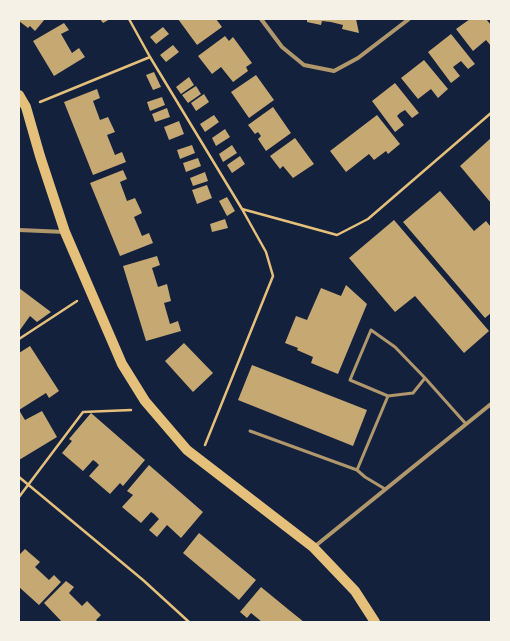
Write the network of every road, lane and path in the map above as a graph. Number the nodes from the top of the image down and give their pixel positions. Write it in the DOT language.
graph roads {
  1 [pos="129,19"];
  2 [pos="261,19"];
  3 [pos="409,19"];
  4 [pos="150,57"];
  5 [pos="19,95"];
  6 [pos="26,108"];
  7 [pos="491,113"];
  8 [pos="242,209"];
  9 [pos="19,230"];
  10 [pos="65,232"];
  11 [pos="91,292"];
  12 [pos="19,339"];
  13 [pos="425,378"];
  14 [pos="388,396"];
  15 [pos="491,404"];
  16 [pos="152,409"];
  17 [pos="466,424"];
  18 [pos="250,431"];
  19 [pos="199,460"];
  20 [pos="357,470"];
  21 [pos="19,477"];
  22 [pos="28,484"];
  23 [pos="385,489"];
  24 [pos="19,497"];
  25 [pos="313,547"];
  26 [pos="189,622"];
  27 [pos="375,622"];
  1 -- 4 [label="path"];
  2 -- 3 [label="street"];
  4 -- 6 [label="path"];
  4 -- 8 [label="path"];
  5 -- 6 [label="main road"];
  6 -- 10 [label="main road"];
  7 -- 8 [label="path"];
  8 -- 19 [label="path"];
  9 -- 10 [label="street"];
  10 -- 11 [label="main road"];
  11 -- 12 [label="path"];
  11 -- 16 [label="main road"];
  13 -- 14 [label="lane"];
  13 -- 14 [label="lane"];
  13 -- 17 [label="lane"];
  14 -- 20 [label="lane"];
  15 -- 17 [label="street"];
  16 -- 19 [label="main road"];
  16 -- 22 [label="path"];
  17 -- 23 [label="street"];
  18 -- 20 [label="lane"];
  19 -- 25 [label="main road"];
  20 -- 23 [label="lane"];
  21 -- 22 [label="path"];
  22 -- 24 [label="path"];
  22 -- 26 [label="path"];
  23 -- 25 [label="street"];
  25 -- 27 [label="main road"];
}
